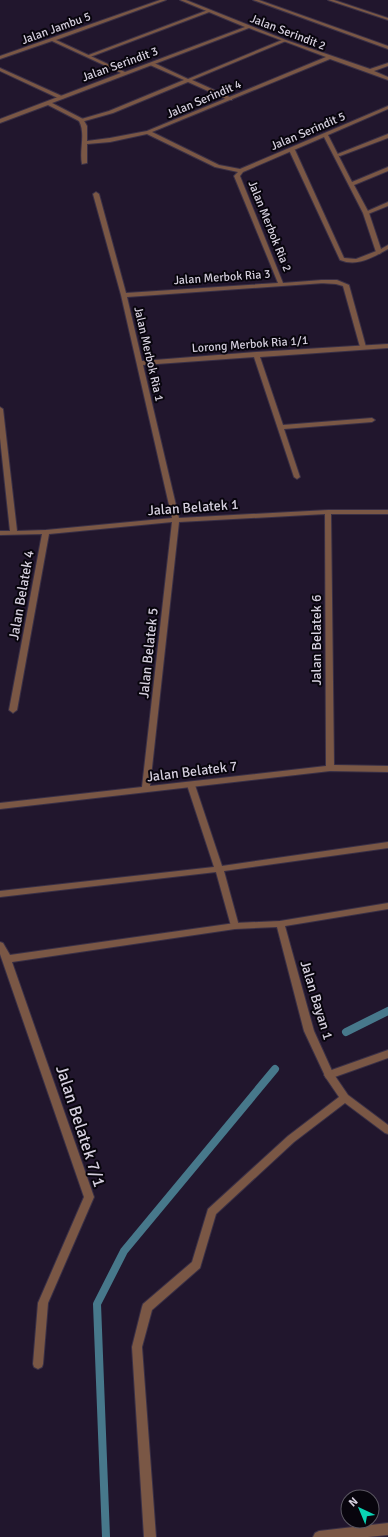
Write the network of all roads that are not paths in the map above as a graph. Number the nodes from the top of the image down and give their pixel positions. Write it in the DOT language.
graph roads {
  1 [pos="164,0"];
  2 [pos="182,0"];
  3 [pos="255,0"];
  4 [pos="330,0"];
  5 [pos="210,11"];
  6 [pos="388,20"];
  7 [pos="248,27"];
  8 [pos="53,40"];
  9 [pos="284,41"];
  10 [pos="388,48"];
  11 [pos="88,56"];
  12 [pos="0,58"];
  13 [pos="328,58"];
  14 [pos="152,64"];
  15 [pos="388,64"];
  16 [pos="0,69"];
  17 [pos="370,71"];
  18 [pos="126,74"];
  19 [pos="388,80"];
  20 [pos="190,81"];
  21 [pos="62,98"];
  22 [pos="230,99"];
  23 [pos="48,103"];
  24 [pos="388,106"];
  25 [pos="81,120"];
  26 [pos="0,121"];
  27 [pos="148,132"];
  28 [pos="326,135"];
  29 [pos="388,136"];
  30 [pos="84,143"];
  31 [pos="292,150"];
  32 [pos="338,155"];
  33 [pos="84,163"];
  34 [pos="388,169"];
  35 [pos="239,174"];
  36 [pos="351,184"];
  37 [pos="96,194"];
  38 [pos="388,204"];
  39 [pos="366,213"];
  40 [pos="388,247"];
  41 [pos="379,252"];
  42 [pos="281,284"];
  43 [pos="124,295"];
  44 [pos="388,346"];
  45 [pos="363,347"];
  46 [pos="256,354"];
  47 [pos="139,363"];
  48 [pos="0,410"];
  49 [pos="372,420"];
  50 [pos="280,427"];
  51 [pos="297,477"];
  52 [pos="328,512"];
  53 [pos="388,512"];
  54 [pos="176,520"];
  55 [pos="14,532"];
  56 [pos="46,532"];
  57 [pos="0,534"];
  58 [pos="13,710"];
  59 [pos="330,768"];
  60 [pos="388,769"];
  61 [pos="191,785"];
  62 [pos="146,790"];
  63 [pos="0,806"];
  64 [pos="388,845"];
  65 [pos="219,869"];
  66 [pos="0,894"];
  67 [pos="388,906"];
  68 [pos="280,924"];
  69 [pos="235,926"];
  70 [pos="0,945"];
  71 [pos="7,959"];
  72 [pos="388,1054"];
  73 [pos="330,1075"];
  74 [pos="346,1098"];
  75 [pos="388,1130"];
  76 [pos="38,1364"];
  77 [pos="388,1529"];
  78 [pos="150,1537"];
  79 [pos="319,1537"];
  1 -- 8 [label="street, Jalan Jambu 5"];
  2 -- 5 [label="street, Jalan Serindit 2"];
  3 -- 10 [label="street"];
  4 -- 6 [label="street"];
  5 -- 7 [label="street, Jalan Serindit 2"];
  5 -- 11 [label="street"];
  7 -- 9 [label="street, Jalan Serindit 2"];
  7 -- 14 [label="street, Jalan Serindit 3"];
  8 -- 11 [label="street"];
  8 -- 12 [label="street, Jalan Jambu 5"];
  9 -- 13 [label="street, Jalan Serindit 2"];
  9 -- 20 [label="street"];
  11 -- 18 [label="street"];
  13 -- 17 [label="street, Jalan Serindit 2"];
  13 -- 22 [label="street, Jalan Serindit 4"];
  14 -- 18 [label="street, Jalan Serindit 3"];
  14 -- 20 [label="street"];
  15 -- 17 [label="street"];
  16 -- 21 [label="street"];
  17 -- 19 [label="street, Jalan Serindit 2"];
  18 -- 21 [label="street, Jalan Serindit 3"];
  20 -- 22 [label="street"];
  20 -- 25 [label="street"];
  21 -- 23 [label="street, Jalan Serindit 3"];
  22 -- 27 [label="street, Jalan Serindit 4"];
  23 -- 25 [label="street"];
  23 -- 26 [label="street, Jalan Serindit 3"];
  24 -- 28 [label="street, Jalan Serindit 5"];
  25 -- 30 [label="street"];
  27 -- 30 [label="street, Jalan Serindit 4"];
  27 -- 35 [label="street"];
  28 -- 31 [label="street, Jalan Serindit 5"];
  28 -- 32 [label="street"];
  29 -- 32 [label="street"];
  30 -- 33 [label="street"];
  31 -- 35 [label="street, Jalan Serindit 5"];
  31 -- 41 [label="street"];
  32 -- 36 [label="street"];
  34 -- 36 [label="street"];
  35 -- 42 [label="street, Jalan Merbok Ria 2"];
  36 -- 39 [label="street"];
  37 -- 43 [label="street, Jalan Merbok Ria 1"];
  38 -- 39 [label="street"];
  39 -- 41 [label="street"];
  40 -- 41 [label="street"];
  42 -- 43 [label="street, Jalan Merbok Ria 3"];
  42 -- 45 [label="street, Jalan Merbok Ria 3"];
  43 -- 47 [label="street, Jalan Merbok Ria 1"];
  44 -- 45 [label="street, Lorong Merbok Ria 1/1"];
  45 -- 46 [label="street, Lorong Merbok Ria 1/1"];
  46 -- 47 [label="street, Lorong Merbok Ria 1/1"];
  46 -- 50 [label="street"];
  47 -- 54 [label="street, Jalan Merbok Ria 1"];
  48 -- 55 [label="street"];
  49 -- 50 [label="street"];
  50 -- 51 [label="street"];
  52 -- 53 [label="street, Jalan Belatek 1"];
  52 -- 54 [label="street, Jalan Belatek 1"];
  52 -- 59 [label="street, Jalan Belatek 6"];
  54 -- 56 [label="street, Jalan Belatek 1"];
  54 -- 62 [label="street, Jalan Belatek 5"];
  55 -- 56 [label="street, Jalan Belatek 1"];
  55 -- 57 [label="street, Jalan Belatek 1"];
  56 -- 58 [label="street, Jalan Belatek 4"];
  59 -- 60 [label="street, Jalan Belatek 7"];
  59 -- 61 [label="street, Jalan Belatek 7"];
  61 -- 62 [label="street, Jalan Belatek 7"];
  61 -- 65 [label="street"];
  62 -- 63 [label="street, Jalan Belatek 7"];
  64 -- 65 [label="street"];
  65 -- 66 [label="street"];
  65 -- 69 [label="street"];
  67 -- 68 [label="street"];
  68 -- 69 [label="street"];
  68 -- 73 [label="street, Jalan Bayan 1"];
  69 -- 71 [label="street"];
  70 -- 71 [label="street, Jalan Belatek 7/1"];
  71 -- 76 [label="street, Jalan Belatek 7/1"];
  72 -- 73 [label="street"];
  73 -- 74 [label="street, Jalan Bayan 1"];
  74 -- 75 [label="street, Jalan Bayan 1"];
  74 -- 78 [label="street"];
  77 -- 79 [label="street"];
}
